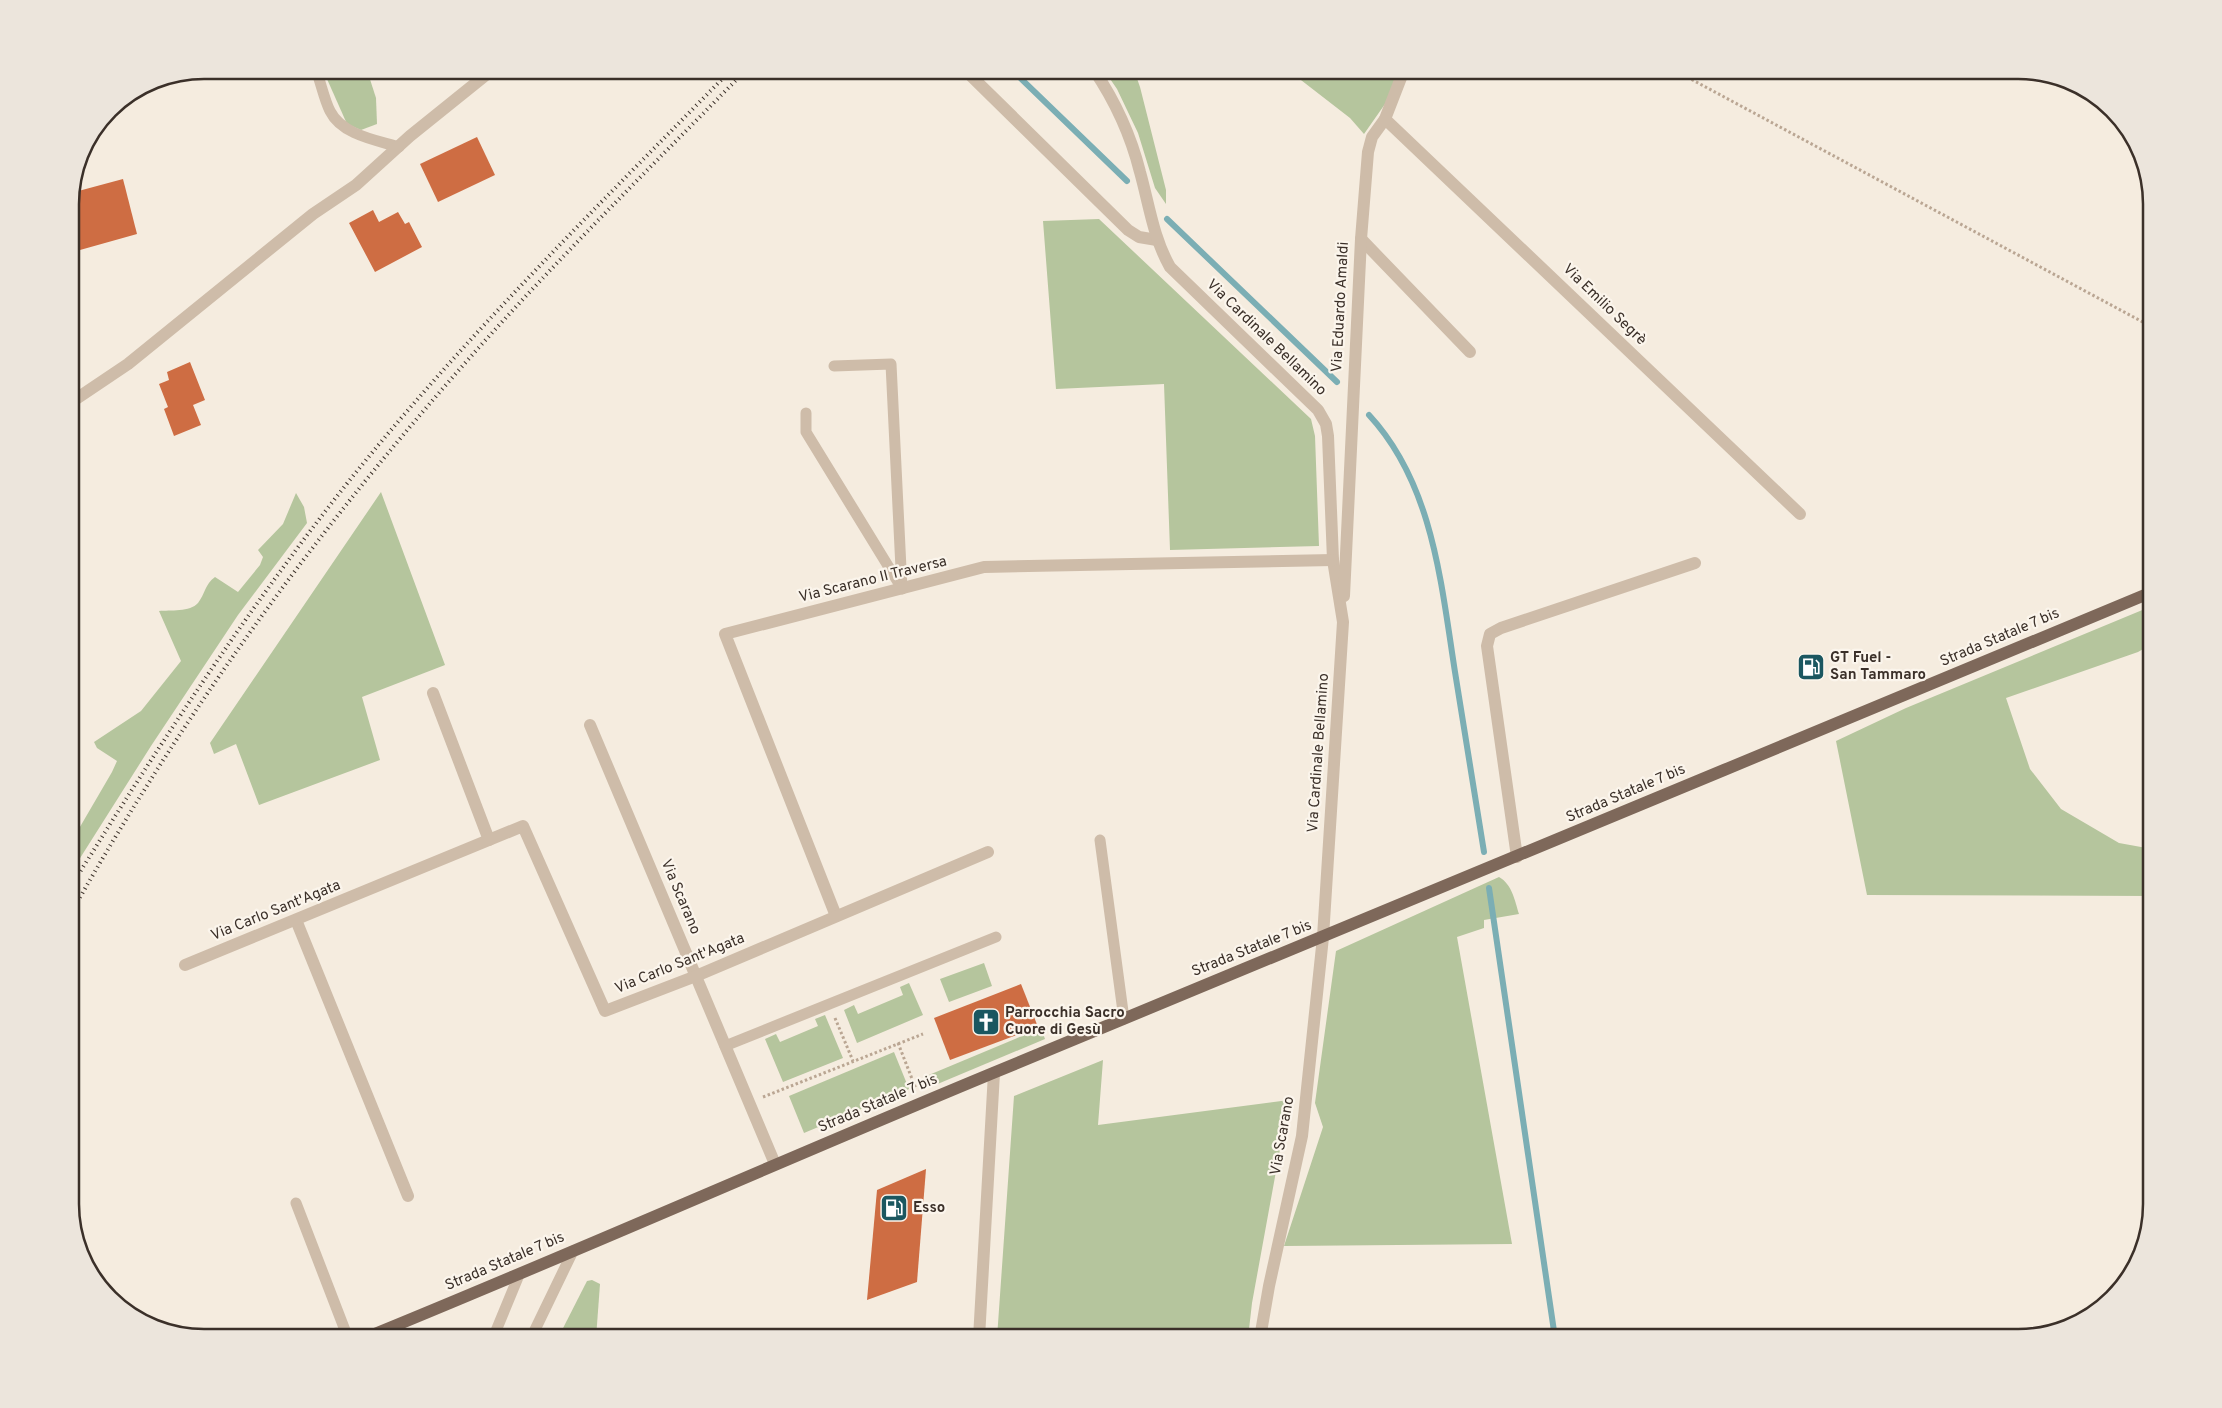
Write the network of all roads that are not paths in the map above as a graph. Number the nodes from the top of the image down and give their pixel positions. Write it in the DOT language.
graph roads {
  1 [pos="319,79"];
  2 [pos="480,79"];
  3 [pos="974,79"];
  4 [pos="1100,79"];
  5 [pos="1401,79"];
  6 [pos="1386,119"];
  7 [pos="399,147"];
  8 [pos="1361,239"];
  9 [pos="1157,240"];
  10 [pos="1470,352"];
  11 [pos="834,366"];
  12 [pos="79,397"];
  13 [pos="806,413"];
  14 [pos="1800,514"];
  15 [pos="1333,560"];
  16 [pos="1695,563"];
  17 [pos="902,589"];
  18 [pos="2143,596"];
  19 [pos="1343,622"];
  20 [pos="433,693"];
  21 [pos="590,725"];
  22 [pos="489,840"];
  23 [pos="1100,840"];
  24 [pos="988,852"];
  25 [pos="1517,857"];
  26 [pos="836,916"];
  27 [pos="296,920"];
  28 [pos="996,937"];
  29 [pos="1323,937"];
  30 [pos="185,966"];
  31 [pos="696,976"];
  32 [pos="1124,1019"];
  33 [pos="725,1046"];
  34 [pos="994,1072"];
  35 [pos="774,1164"];
  36 [pos="408,1196"];
  37 [pos="296,1203"];
  38 [pos="573,1251"];
  39 [pos="520,1275"];
  40 [pos="345,1329"];
  41 [pos="388,1329"];
  42 [pos="497,1329"];
  43 [pos="534,1329"];
  44 [pos="980,1329"];
  45 [pos="1262,1329"];
  1 -- 7 [label="lane"];
  2 -- 7 [label="street"];
  3 -- 9 [label="street"];
  4 -- 9 [label="street, Via Cardinale Bellamino"];
  5 -- 6 [label="street, Via Eduardo Amaldi"];
  6 -- 8 [label="street, Via Eduardo Amaldi"];
  6 -- 14 [label="street, Via Emilio Segrè"];
  7 -- 12 [label="street"];
  8 -- 10 [label="street"];
  8 -- 19 [label="street, Via Eduardo Amaldi"];
  9 -- 15 [label="street, Via Cardinale Bellamino"];
  11 -- 17 [label="lane"];
  13 -- 17 [label="lane"];
  15 -- 17 [label="street, Via Scarano II Traversa"];
  15 -- 19 [label="street, Via Cardinale Bellamino"];
  16 -- 25 [label="street"];
  17 -- 26 [label="street, Via Scarano II Traversa"];
  18 -- 25 [label="main road, Strada Statale 7 bis"];
  19 -- 29 [label="street, Via Cardinale Bellamino"];
  20 -- 22 [label="street"];
  21 -- 31 [label="street, Via Scarano"];
  22 -- 27 [label="street, Via Carlo Sant'Agata"];
  22 -- 31 [label="street, Via Carlo Sant'Agata"];
  23 -- 32 [label="lane"];
  24 -- 26 [label="street, Via Carlo Sant'Agata"];
  25 -- 29 [label="main road, Strada Statale 7 bis"];
  26 -- 31 [label="street, Via Carlo Sant'Agata"];
  27 -- 30 [label="street, Via Carlo Sant'Agata"];
  27 -- 36 [label="street"];
  28 -- 33 [label="lane"];
  29 -- 32 [label="main road, Strada Statale 7 bis"];
  29 -- 45 [label="street, Via Scarano"];
  31 -- 33 [label="street, Via Scarano"];
  32 -- 34 [label="main road, Strada Statale 7 bis"];
  33 -- 35 [label="street, Via Scarano"];
  34 -- 35 [label="main road, Strada Statale 7 bis"];
  34 -- 44 [label="street"];
  35 -- 38 [label="main road, Strada Statale 7 bis"];
  37 -- 40 [label="lane"];
  38 -- 39 [label="main road, Strada Statale 7 bis"];
  38 -- 43 [label="lane"];
  39 -- 41 [label="main road, Strada Statale 7 bis"];
  39 -- 42 [label="lane"];
}
